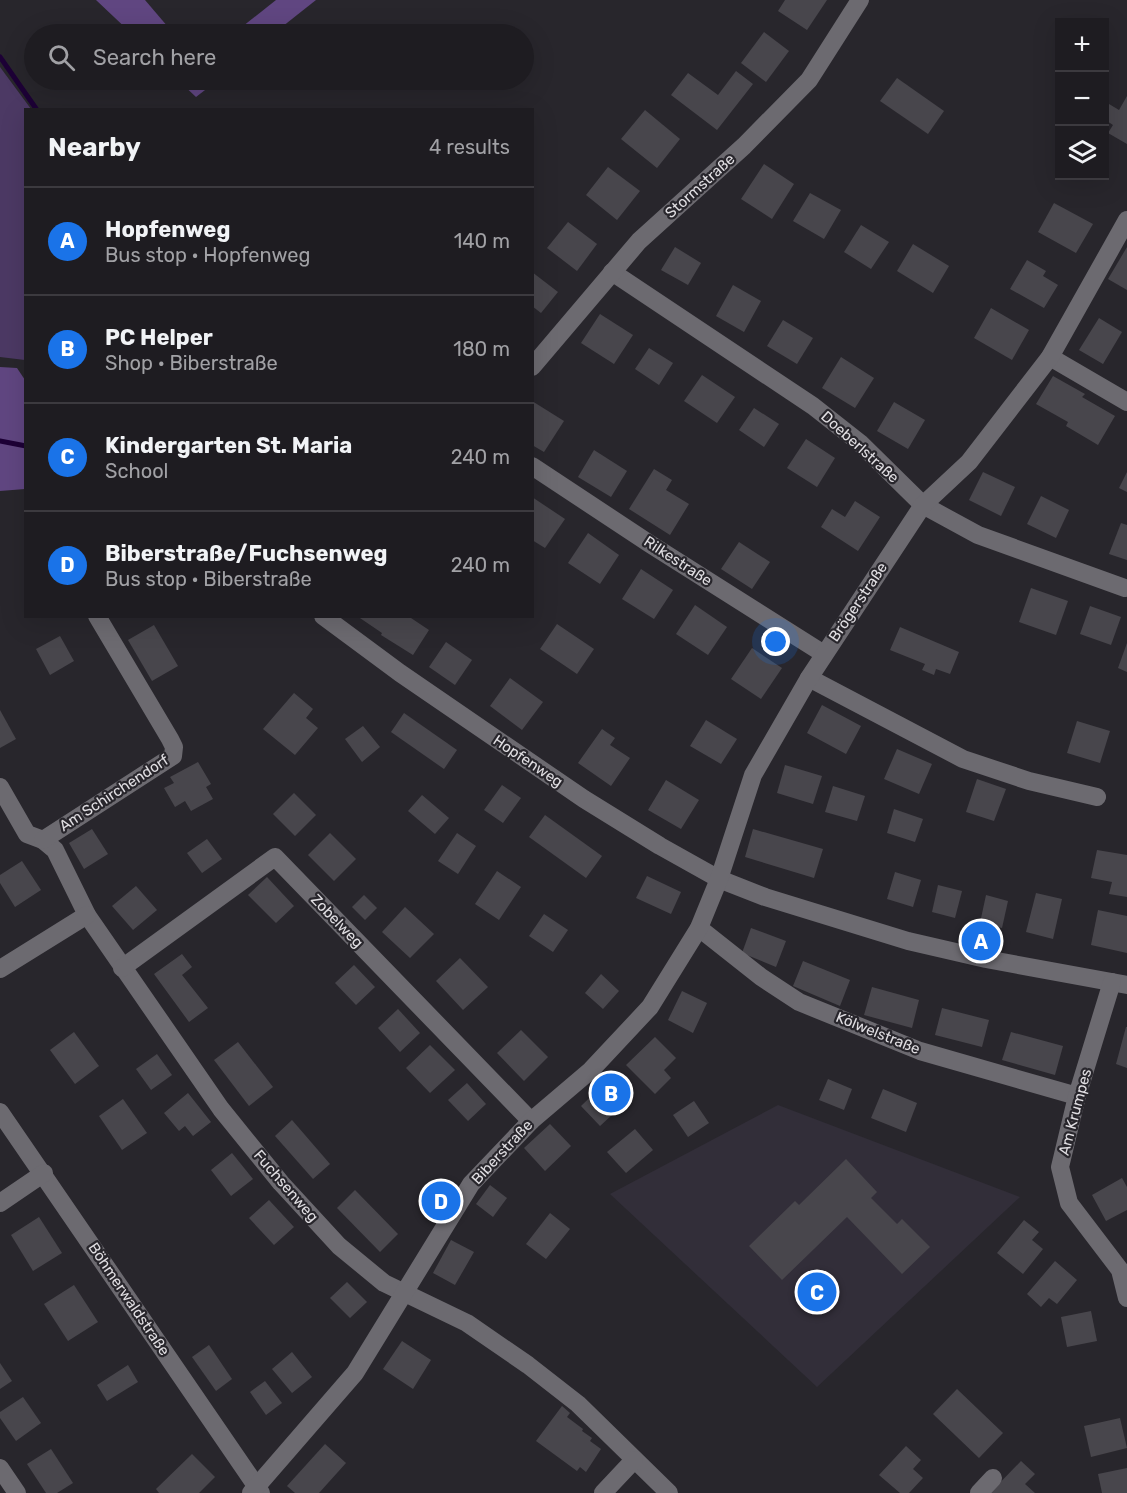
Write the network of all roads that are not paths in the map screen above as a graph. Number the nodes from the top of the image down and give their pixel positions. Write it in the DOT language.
graph roads {
  1 [pos="860,0"];
  2 [pos="1127,220"];
  3 [pos="612,272"];
  4 [pos="1050,357"];
  5 [pos="534,365"];
  6 [pos="1127,402"];
  7 [pos="534,467"];
  8 [pos="923,505"];
  9 [pos="1125,588"];
  10 [pos="98,618"];
  11 [pos="328,618"];
  12 [pos="824,654"];
  13 [pos="809,678"];
  14 [pos="0,787"];
  15 [pos="1097,797"];
  16 [pos="43,840"];
  17 [pos="718,879"];
  18 [pos="87,915"];
  19 [pos="699,928"];
  20 [pos="122,968"];
  21 [pos="0,969"];
  22 [pos="1120,983"];
  23 [pos="1077,1096"];
  24 [pos="0,1112"];
  25 [pos="531,1120"];
  26 [pos="44,1173"];
  27 [pos="0,1203"];
  28 [pos="404,1293"];
  29 [pos="1127,1298"];
  30 [pos="634,1460"];
  31 [pos="0,1468"];
  32 [pos="993,1478"];
  33 [pos="256,1491"];
  34 [pos="17,1493"];
  35 [pos="603,1493"];
  36 [pos="669,1493"];
  37 [pos="979,1493"];
  1 -- 3 [label="street, Stormstraße"];
  2 -- 4 [label="street, Brögerstraße"];
  3 -- 5 [label="street, Stormstraße"];
  3 -- 8 [label="street, Doeberlstraße"];
  4 -- 6 [label="street"];
  4 -- 8 [label="street, Brögerstraße"];
  7 -- 12 [label="street, Rilkestraße"];
  8 -- 9 [label="street, Doeberlstraße"];
  8 -- 12 [label="street, Brögerstraße"];
  10 -- 16 [label="street, Am Schirchendorf"];
  11 -- 17 [label="street, Hopfenweg"];
  12 -- 13 [label="street, Brögerstraße"];
  13 -- 15 [label="street"];
  13 -- 17 [label="street, Brögerstraße"];
  14 -- 16 [label="street, Fuchsenweg"];
  16 -- 18 [label="street, Fuchsenweg"];
  17 -- 19 [label="street, Biberstraße"];
  17 -- 22 [label="street, Hopfenweg"];
  18 -- 20 [label="street, Fuchsenweg"];
  18 -- 21 [label="street"];
  19 -- 23 [label="street, Kölwelstraße"];
  19 -- 25 [label="street, Biberstraße"];
  20 -- 25 [label="street, Zobelweg"];
  20 -- 28 [label="street, Fuchsenweg"];
  22 -- 23 [label="street, Am Krumpes"];
  23 -- 29 [label="street, Am Krumpes"];
  24 -- 26 [label="street, Böhmerwaldstraße"];
  25 -- 28 [label="street, Biberstraße"];
  26 -- 27 [label="street"];
  26 -- 33 [label="street, Böhmerwaldstraße"];
  28 -- 30 [label="street, Fuchsenweg"];
  28 -- 33 [label="street, Biberstraße"];
  30 -- 35 [label="street"];
  30 -- 36 [label="street, Fuchsenweg"];
  31 -- 34 [label="street"];
  32 -- 37 [label="street"];
}
